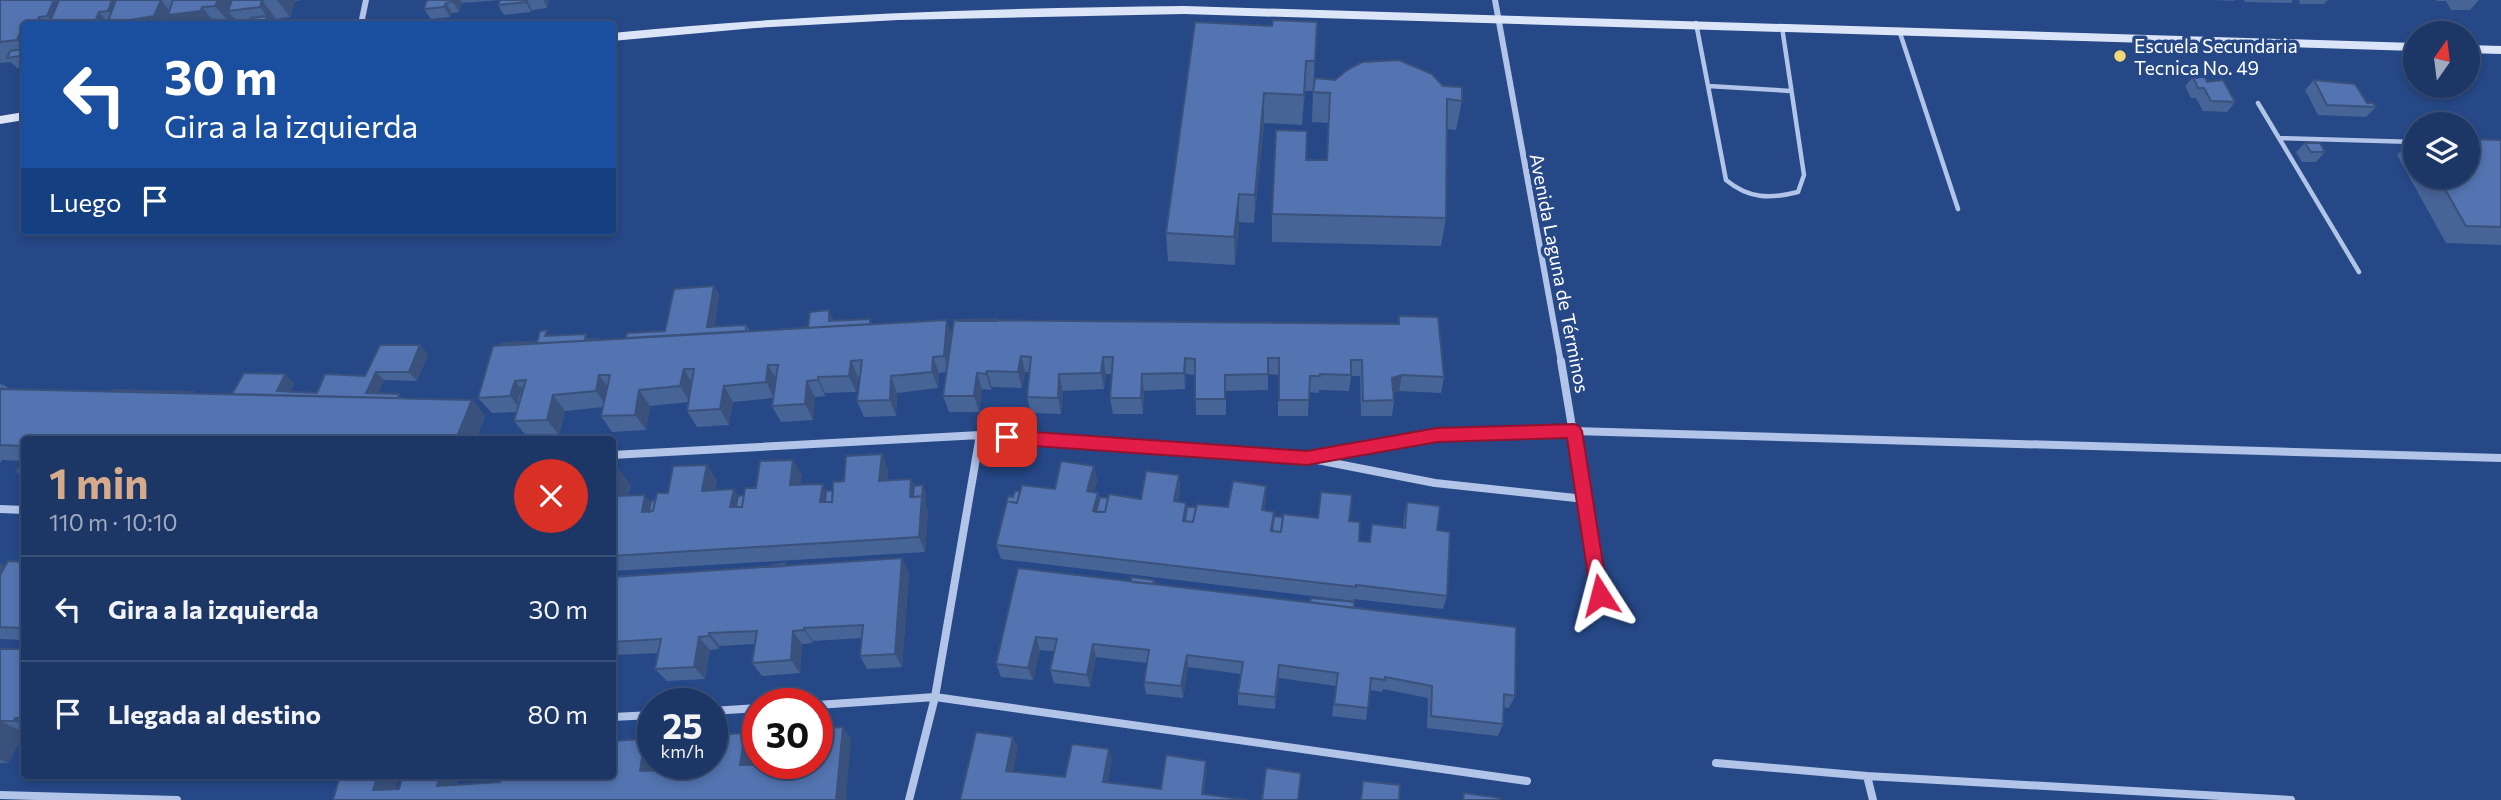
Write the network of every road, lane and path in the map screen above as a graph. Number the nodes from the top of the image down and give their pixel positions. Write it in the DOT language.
graph roads {
  1 [pos="366,0"];
  2 [pos="1495,0"];
  3 [pos="1496,18"];
  4 [pos="362,21"];
  5 [pos="1696,23"];
  6 [pos="1782,26"];
  7 [pos="1899,30"];
  8 [pos="616,37"];
  9 [pos="2403,47"];
  10 [pos="2480,49"];
  11 [pos="2501,50"];
  12 [pos="1708,86"];
  13 [pos="1791,90"];
  14 [pos="2258,103"];
  15 [pos="21,116"];
  16 [pos="0,120"];
  17 [pos="2279,138"];
  18 [pos="2403,142"];
  19 [pos="1958,209"];
  20 [pos="2359,272"];
  21 [pos="1574,431"];
  22 [pos="980,435"];
  23 [pos="616,456"];
  24 [pos="2501,457"];
  25 [pos="1307,458"];
  26 [pos="1586,499"];
  27 [pos="0,509"];
  28 [pos="21,510"];
  29 [pos="1600,595"];
  30 [pos="935,697"];
  31 [pos="833,704"];
  32 [pos="637,716"];
  33 [pos="616,717"];
  34 [pos="1716,763"];
  35 [pos="1867,776"];
  36 [pos="1527,781"];
  37 [pos="0,795"];
  38 [pos="2269,799"];
  39 [pos="177,800"];
  40 [pos="909,800"];
  41 [pos="1873,800"];
  42 [pos="2291,800"];
  1 -- 4 [label="street"];
  2 -- 3 [label="street, Avenida Laguna de Términos"];
  3 -- 5 [label="main road"];
  3 -- 8 [label="main road"];
  3 -- 21 [label="street, Avenida Laguna de Términos"];
  5 -- 6 [label="main road"];
  5 -- 12 [label="lane"];
  6 -- 7 [label="main road"];
  6 -- 13 [label="lane"];
  7 -- 9 [label="main road"];
  7 -- 19 [label="lane"];
  10 -- 11 [label="main road"];
  12 -- 13 [label="lane"];
  12 -- 13 [label="lane"];
  14 -- 17 [label="lane"];
  15 -- 16 [label="main road"];
  17 -- 18 [label="lane"];
  17 -- 20 [label="lane"];
  21 -- 24 [label="street"];
  21 -- 25 [label="street"];
  21 -- 26 [label="street, Avenida Laguna de Términos"];
  22 -- 23 [label="street"];
  22 -- 25 [label="street"];
  22 -- 30 [label="street"];
  25 -- 26 [label="street"];
  26 -- 29 [label="street, Avenida Laguna de Términos"];
  27 -- 28 [label="street"];
  30 -- 31 [label="street"];
  30 -- 36 [label="street"];
  30 -- 40 [label="street"];
  32 -- 33 [label="street"];
  34 -- 35 [label="street"];
  35 -- 38 [label="street"];
  35 -- 41 [label="street"];
  37 -- 39 [label="street"];
  38 -- 42 [label="street"];
}
